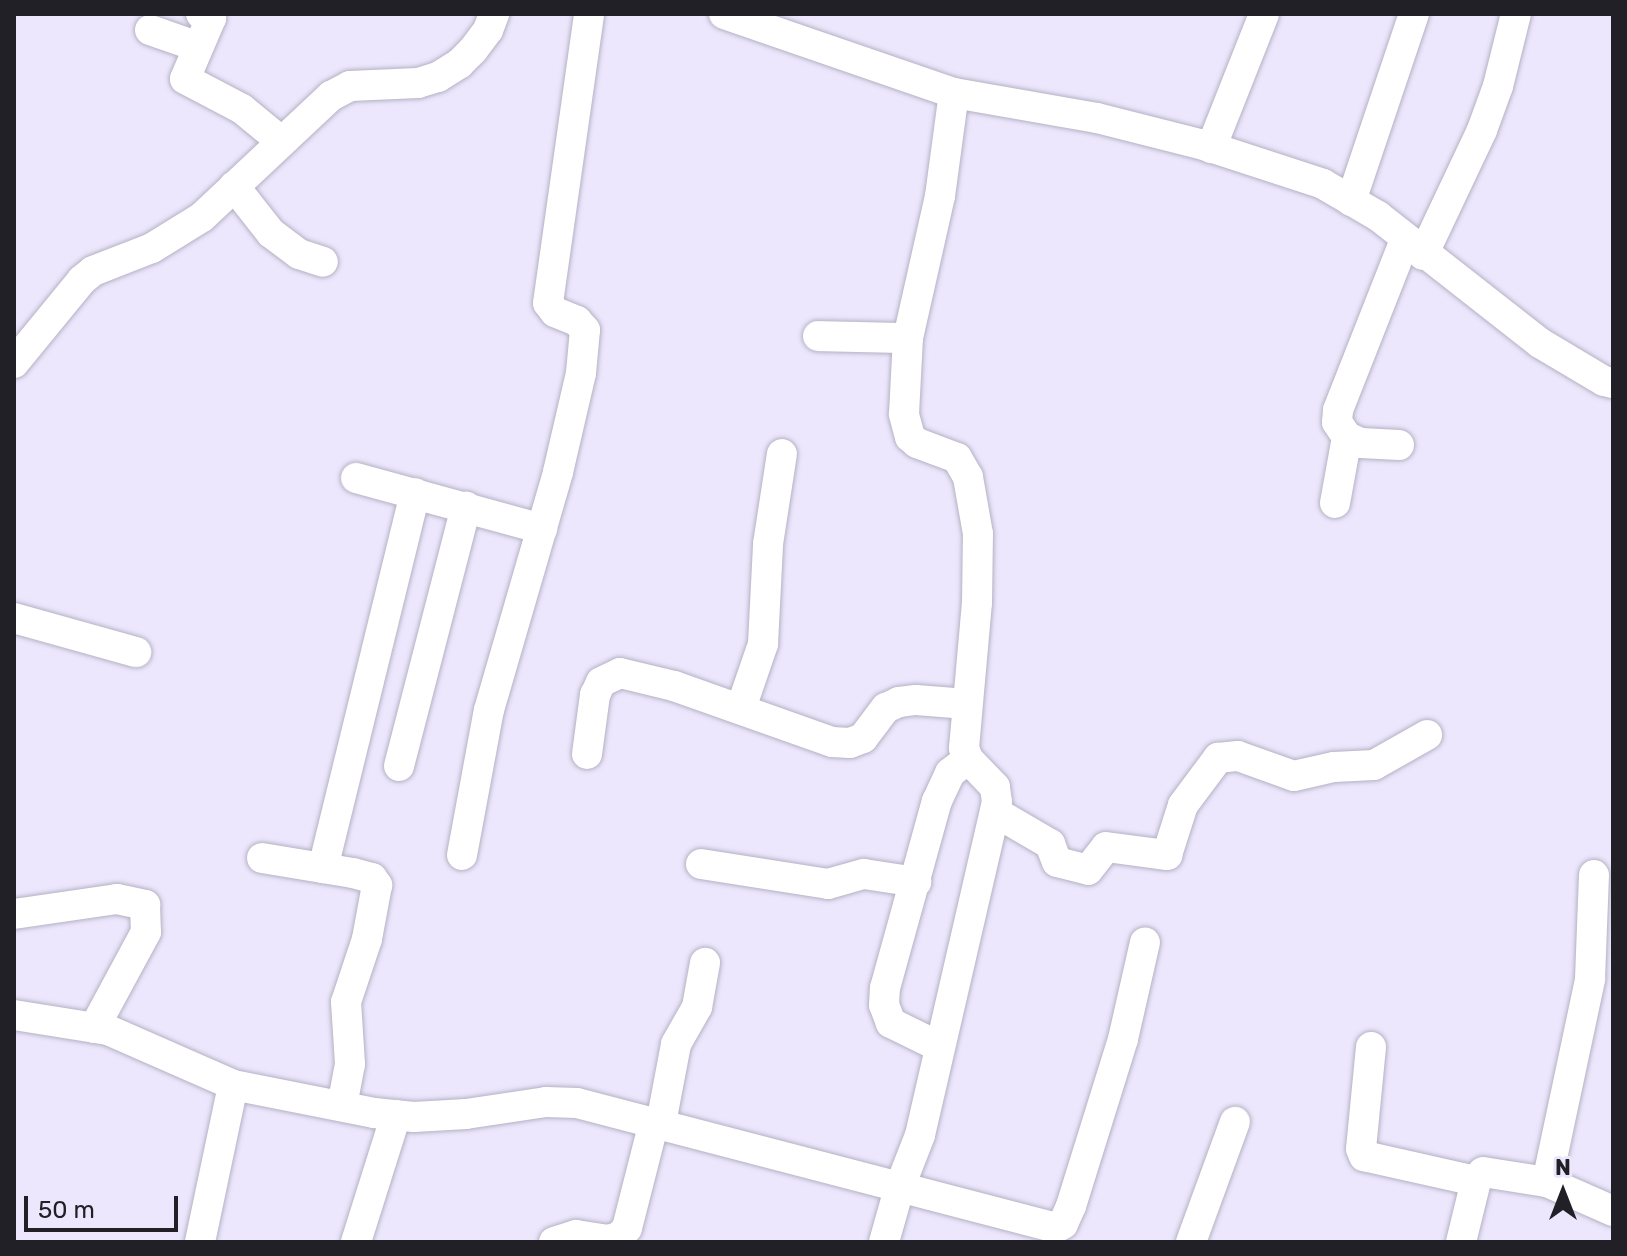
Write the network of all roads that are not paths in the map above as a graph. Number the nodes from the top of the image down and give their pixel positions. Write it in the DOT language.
graph roads {
  1 [pos="201,14"];
  2 [pos="494,14"];
  3 [pos="589,14"];
  4 [pos="724,14"];
  5 [pos="1264,14"];
  6 [pos="1414,14"];
  7 [pos="1516,14"];
  8 [pos="150,30"];
  9 [pos="196,46"];
  10 [pos="954,93"];
  11 [pos="281,141"];
  12 [pos="1211,148"];
  13 [pos="234,186"];
  14 [pos="1351,201"];
  15 [pos="1414,247"];
  16 [pos="306,262"];
  17 [pos="818,336"];
  18 [pos="908,338"];
  19 [pos="14,363"];
  20 [pos="1613,383"];
  21 [pos="1347,437"];
  22 [pos="1399,445"];
  23 [pos="782,454"];
  24 [pos="356,478"];
  25 [pos="415,493"];
  26 [pos="1335,503"];
  27 [pos="466,506"];
  28 [pos="542,529"];
  29 [pos="14,618"];
  30 [pos="136,652"];
  31 [pos="967,704"];
  32 [pos="741,708"];
  33 [pos="1427,735"];
  34 [pos="587,754"];
  35 [pos="968,759"];
  36 [pos="399,766"];
  37 [pos="995,812"];
  38 [pos="462,855"];
  39 [pos="262,858"];
  40 [pos="701,864"];
  41 [pos="323,868"];
  42 [pos="1594,875"];
  43 [pos="916,882"];
  44 [pos="14,914"];
  45 [pos="1145,942"];
  46 [pos="705,963"];
  47 [pos="1602,979"];
  48 [pos="14,1015"];
  49 [pos="94,1028"];
  50 [pos="940,1047"];
  51 [pos="1371,1047"];
  52 [pos="233,1085"];
  53 [pos="342,1106"];
  54 [pos="396,1115"];
  55 [pos="658,1122"];
  56 [pos="1235,1122"];
  57 [pos="1476,1181"];
  58 [pos="1547,1182"];
  59 [pos="899,1189"];
  60 [pos="1613,1211"];
  61 [pos="200,1242"];
  62 [pos="356,1242"];
  63 [pos="554,1242"];
  64 [pos="884,1242"];
  65 [pos="1191,1242"];
  66 [pos="1461,1242"];
  1 -- 9 [label="street"];
  2 -- 11 [label="street"];
  3 -- 28 [label="street"];
  4 -- 10 [label="street"];
  5 -- 12 [label="street"];
  6 -- 14 [label="street"];
  7 -- 15 [label="street"];
  8 -- 9 [label="street"];
  9 -- 11 [label="street"];
  10 -- 12 [label="street"];
  10 -- 18 [label="street"];
  11 -- 13 [label="street"];
  12 -- 14 [label="street"];
  13 -- 16 [label="street"];
  13 -- 19 [label="street"];
  14 -- 15 [label="street"];
  15 -- 20 [label="street"];
  15 -- 21 [label="street"];
  17 -- 18 [label="street"];
  18 -- 31 [label="street"];
  21 -- 22 [label="street"];
  21 -- 26 [label="street"];
  23 -- 32 [label="street"];
  24 -- 25 [label="street"];
  25 -- 27 [label="street"];
  25 -- 41 [label="street"];
  27 -- 28 [label="street"];
  27 -- 36 [label="street"];
  28 -- 38 [label="street"];
  29 -- 30 [label="street"];
  31 -- 32 [label="street"];
  31 -- 35 [label="street"];
  32 -- 34 [label="street"];
  33 -- 37 [label="street"];
  35 -- 37 [label="street"];
  35 -- 43 [label="street"];
  37 -- 50 [label="street"];
  39 -- 41 [label="street"];
  40 -- 43 [label="street"];
  41 -- 53 [label="street"];
  42 -- 47 [label="street"];
  43 -- 50 [label="street"];
  44 -- 49 [label="street"];
  45 -- 59 [label="street"];
  46 -- 55 [label="street"];
  47 -- 58 [label="street"];
  48 -- 49 [label="street"];
  49 -- 52 [label="street"];
  50 -- 59 [label="street"];
  51 -- 57 [label="street"];
  52 -- 53 [label="street"];
  52 -- 61 [label="street"];
  53 -- 54 [label="street"];
  54 -- 55 [label="street"];
  54 -- 62 [label="street"];
  55 -- 59 [label="street"];
  55 -- 63 [label="street"];
  56 -- 65 [label="street"];
  57 -- 58 [label="street"];
  57 -- 66 [label="street"];
  58 -- 60 [label="street"];
  59 -- 64 [label="street"];
}
